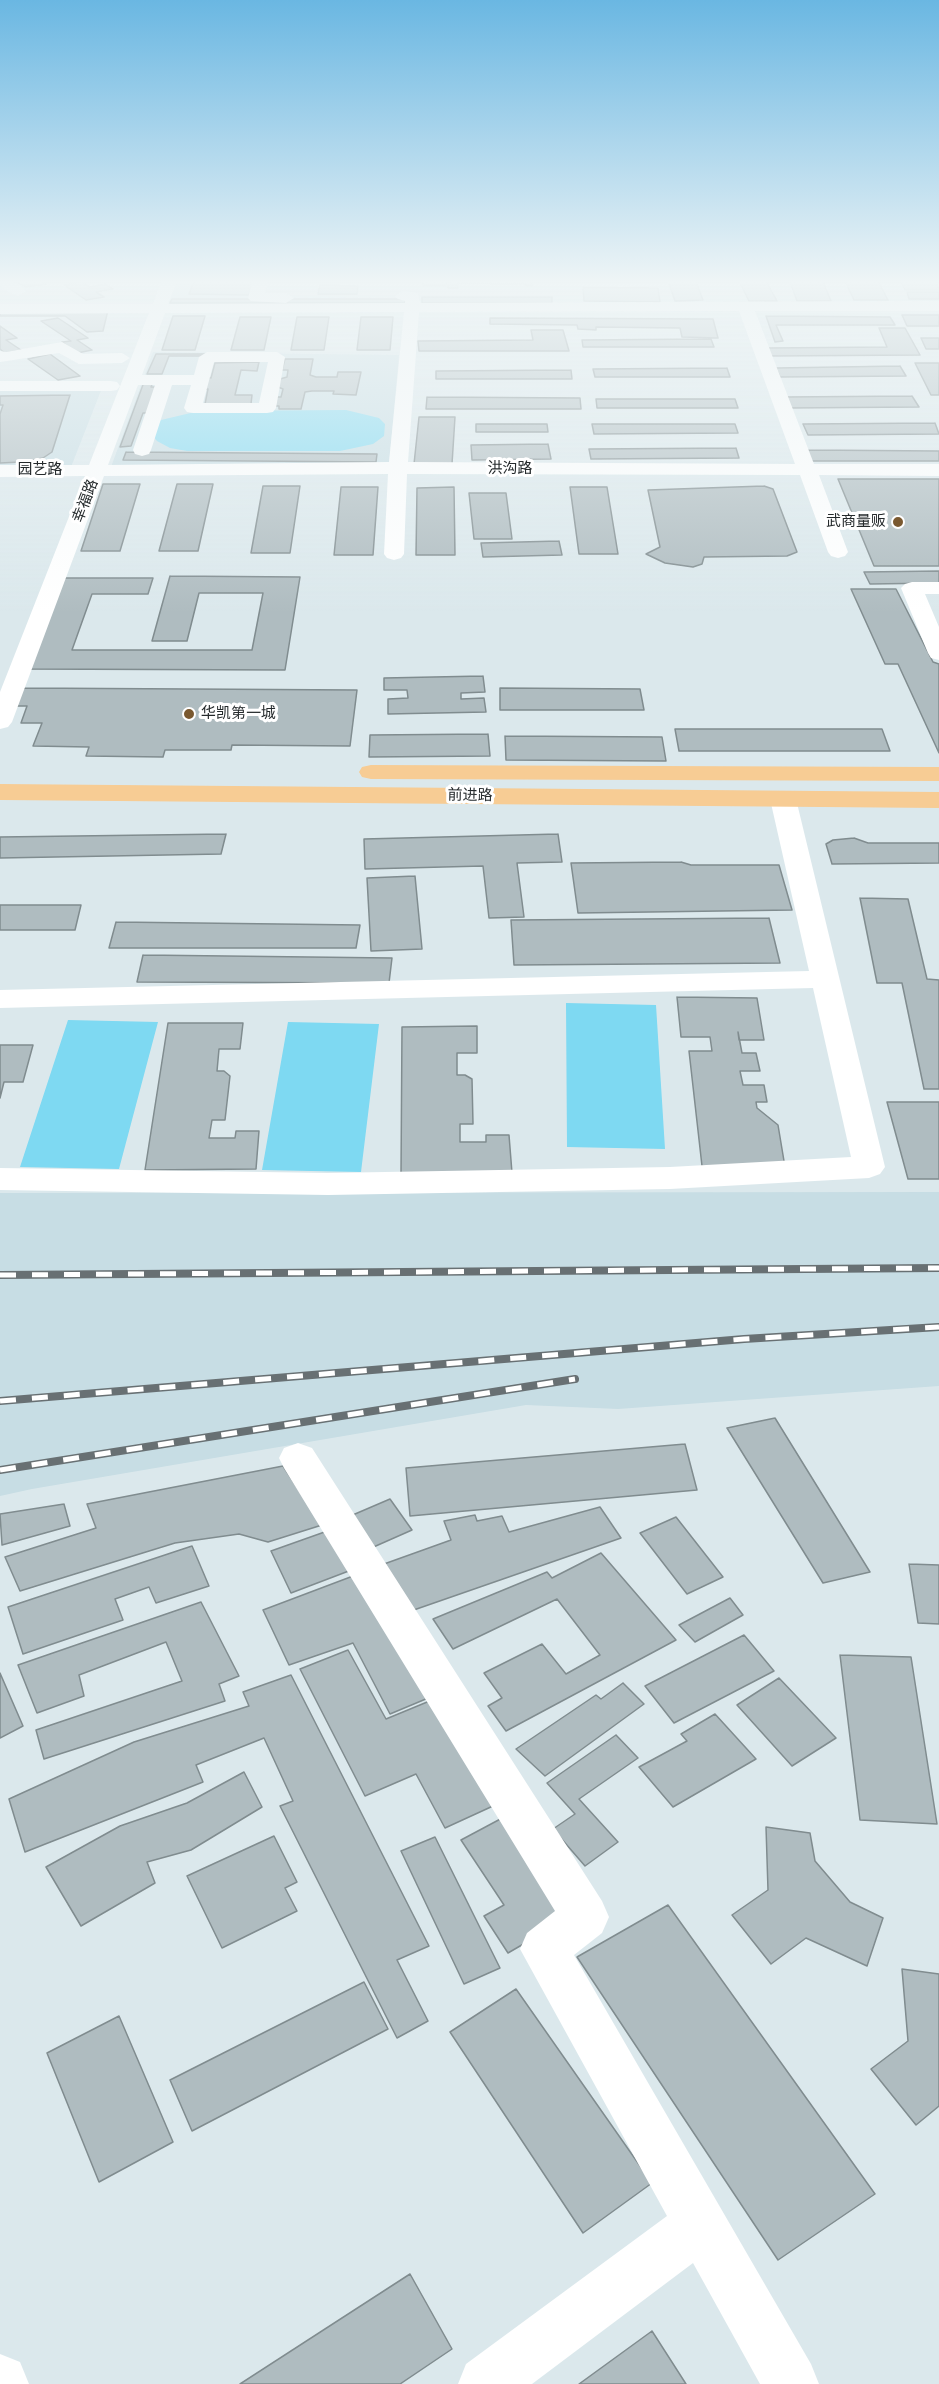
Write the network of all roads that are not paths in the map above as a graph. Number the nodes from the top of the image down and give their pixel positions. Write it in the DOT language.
graph roads {
  1 [pos="110,390"];
  2 [pos="128,390"];
  3 [pos="162,390"];
  4 [pos="198,390"];
  5 [pos="270,390"];
  6 [pos="405,390"];
  7 [pos="778,390"];
  8 [pos="142,450"];
  9 [pos="398,468"];
  10 [pos="90,470"];
  11 [pos="810,470"];
  12 [pos="939,470"];
  13 [pos="0,471"];
  14 [pos="838,552"];
  15 [pos="394,554"];
  16 [pos="939,588"];
  17 [pos="934,628"];
  18 [pos="939,653"];
  19 [pos="0,669"];
  20 [pos="0,722"];
  21 [pos="0,771"];
  22 [pos="939,774"];
  23 [pos="0,792"];
  24 [pos="783,799"];
  25 [pos="939,800"];
  26 [pos="825,979"];
  27 [pos="0,999"];
  28 [pos="0,1179"];
  29 [pos="298,1458"];
  30 [pos="700,2224"];
  31 [pos="486,2384"];
  32 [pos="791,2384"];
  1 -- 10 [label="street, 幸福路"];
  2 -- 10 [label="street, 幸福路"];
  3 -- 8 [label="street"];
  4 -- 5 [label="street"];
  6 -- 9 [label="street"];
  7 -- 11 [label="street"];
  9 -- 10 [label="street, 洪沟路"];
  9 -- 11 [label="street, 洪沟路"];
  9 -- 15 [label="street"];
  10 -- 13 [label="street, 园艺路"];
  10 -- 19 [label="street, 幸福路"];
  10 -- 20 [label="street, 幸福路"];
  11 -- 12 [label="street, 洪沟路"];
  11 -- 14 [label="street"];
  16 -- 17 [label="street"];
  17 -- 18 [label="street"];
  21 -- 22 [label="main road, 前进路"];
  23 -- 24 [label="main road, 前进路"];
  24 -- 25 [label="main road, 前进路"];
  24 -- 26 [label="street"];
  26 -- 27 [label="street"];
  26 -- 28 [label="street"];
  29 -- 30 [label="street"];
  30 -- 31 [label="street"];
  30 -- 32 [label="street"];
}
